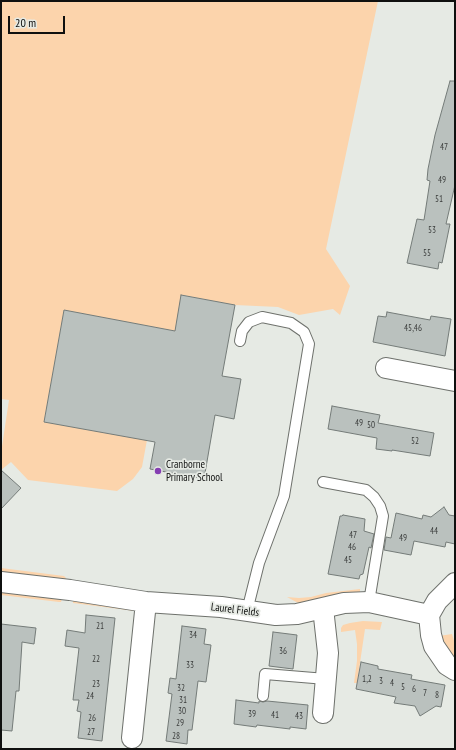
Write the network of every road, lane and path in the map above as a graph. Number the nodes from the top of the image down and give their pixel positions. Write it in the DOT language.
graph roads {
  1 [pos="240,342"];
  2 [pos="386,368"];
  3 [pos="455,381"];
  4 [pos="323,482"];
  5 [pos="1,582"];
  6 [pos="455,583"];
  7 [pos="146,602"];
  8 [pos="369,602"];
  9 [pos="323,608"];
  10 [pos="247,611"];
  11 [pos="429,615"];
  12 [pos="455,670"];
  13 [pos="326,679"];
  14 [pos="263,696"];
  15 [pos="323,712"];
  16 [pos="132,738"];
  1 -- 10 [label="lane"];
  2 -- 3 [label="street"];
  4 -- 8 [label="lane"];
  5 -- 7 [label="street, Laurel Fields"];
  6 -- 11 [label="street"];
  7 -- 10 [label="street, Laurel Fields"];
  7 -- 16 [label="street"];
  8 -- 9 [label="street, Laurel Fields"];
  8 -- 11 [label="street, Laurel Fields"];
  9 -- 10 [label="street, Laurel Fields"];
  9 -- 13 [label="street"];
  11 -- 12 [label="street"];
  13 -- 14 [label="lane"];
  13 -- 15 [label="street"];
}
